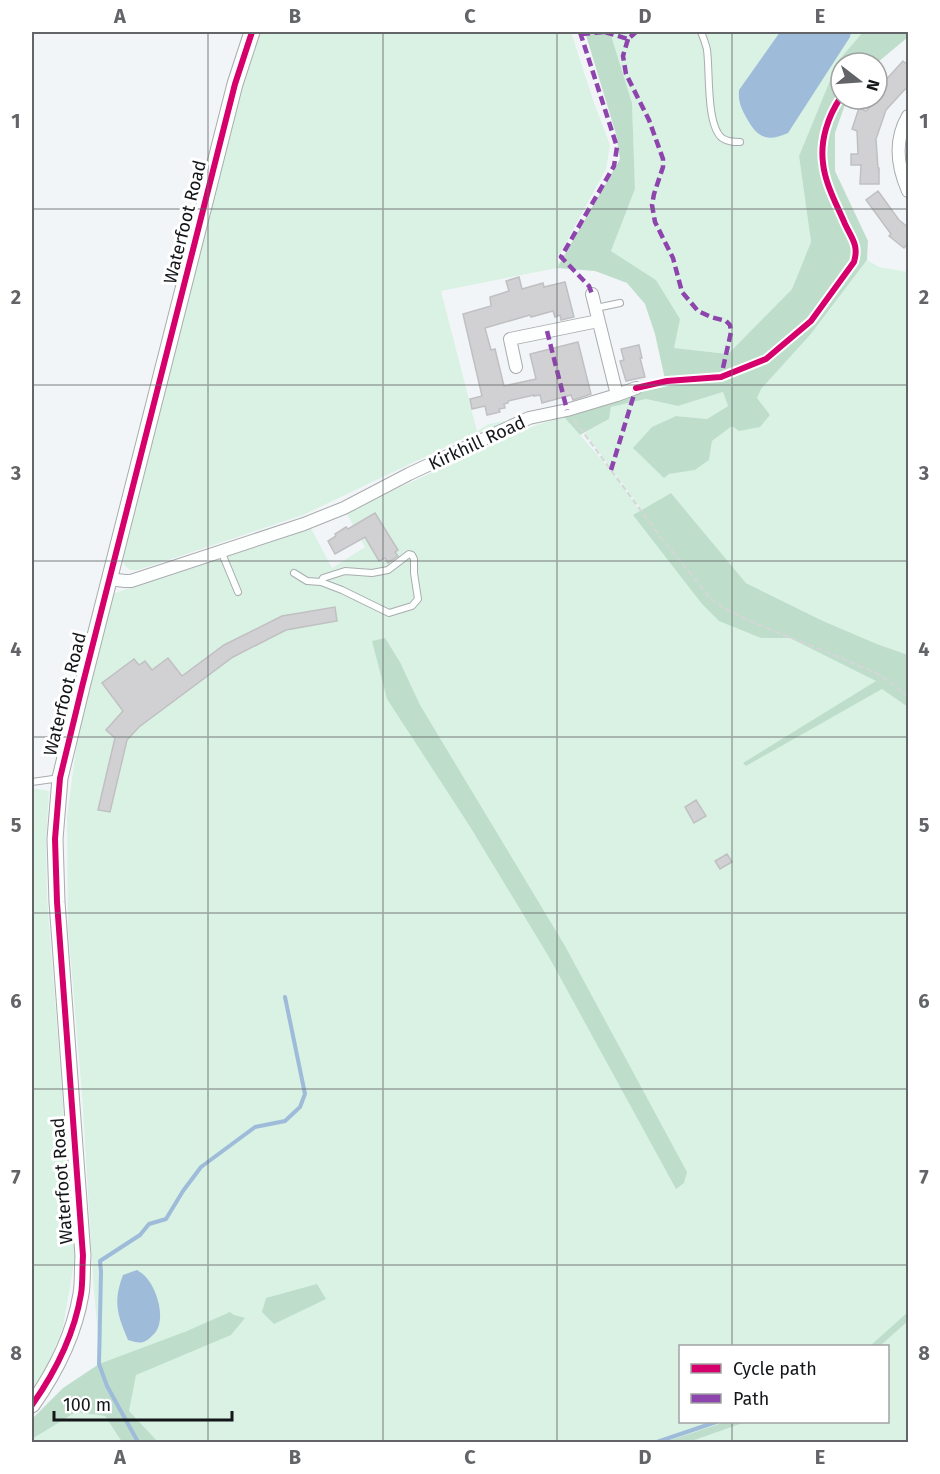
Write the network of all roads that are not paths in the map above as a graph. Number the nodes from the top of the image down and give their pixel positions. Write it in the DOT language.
graph roads {
  1 [pos="252,32"];
  2 [pos="701,32"];
  3 [pos="909,116"];
  4 [pos="741,142"];
  5 [pos="909,191"];
  6 [pos="592,294"];
  7 [pos="620,303"];
  8 [pos="596,314"];
  9 [pos="516,367"];
  10 [pos="636,388"];
  11 [pos="617,395"];
  12 [pos="220,551"];
  13 [pos="294,573"];
  14 [pos="109,579"];
  15 [pos="321,582"];
  16 [pos="238,592"];
  17 [pos="60,778"];
  18 [pos="32,782"];
  19 [pos="32,1405"];
  1 -- 14 [label="street, Waterfoot Road"];
  2 -- 4 [label="lane"];
  3 -- 5 [label="street"];
  6 -- 8 [label="street"];
  7 -- 8 [label="lane"];
  8 -- 9 [label="street"];
  8 -- 11 [label="street"];
  10 -- 11 [label="street, Kirkhill Road"];
  11 -- 12 [label="street, Kirkhill Road"];
  12 -- 14 [label="street, Kirkhill Road"];
  12 -- 16 [label="lane"];
  13 -- 15 [label="lane"];
  14 -- 17 [label="street, Waterfoot Road"];
  15 -- 15 [label="lane"];
  17 -- 18 [label="lane"];
  17 -- 19 [label="street, Waterfoot Road"];
}
